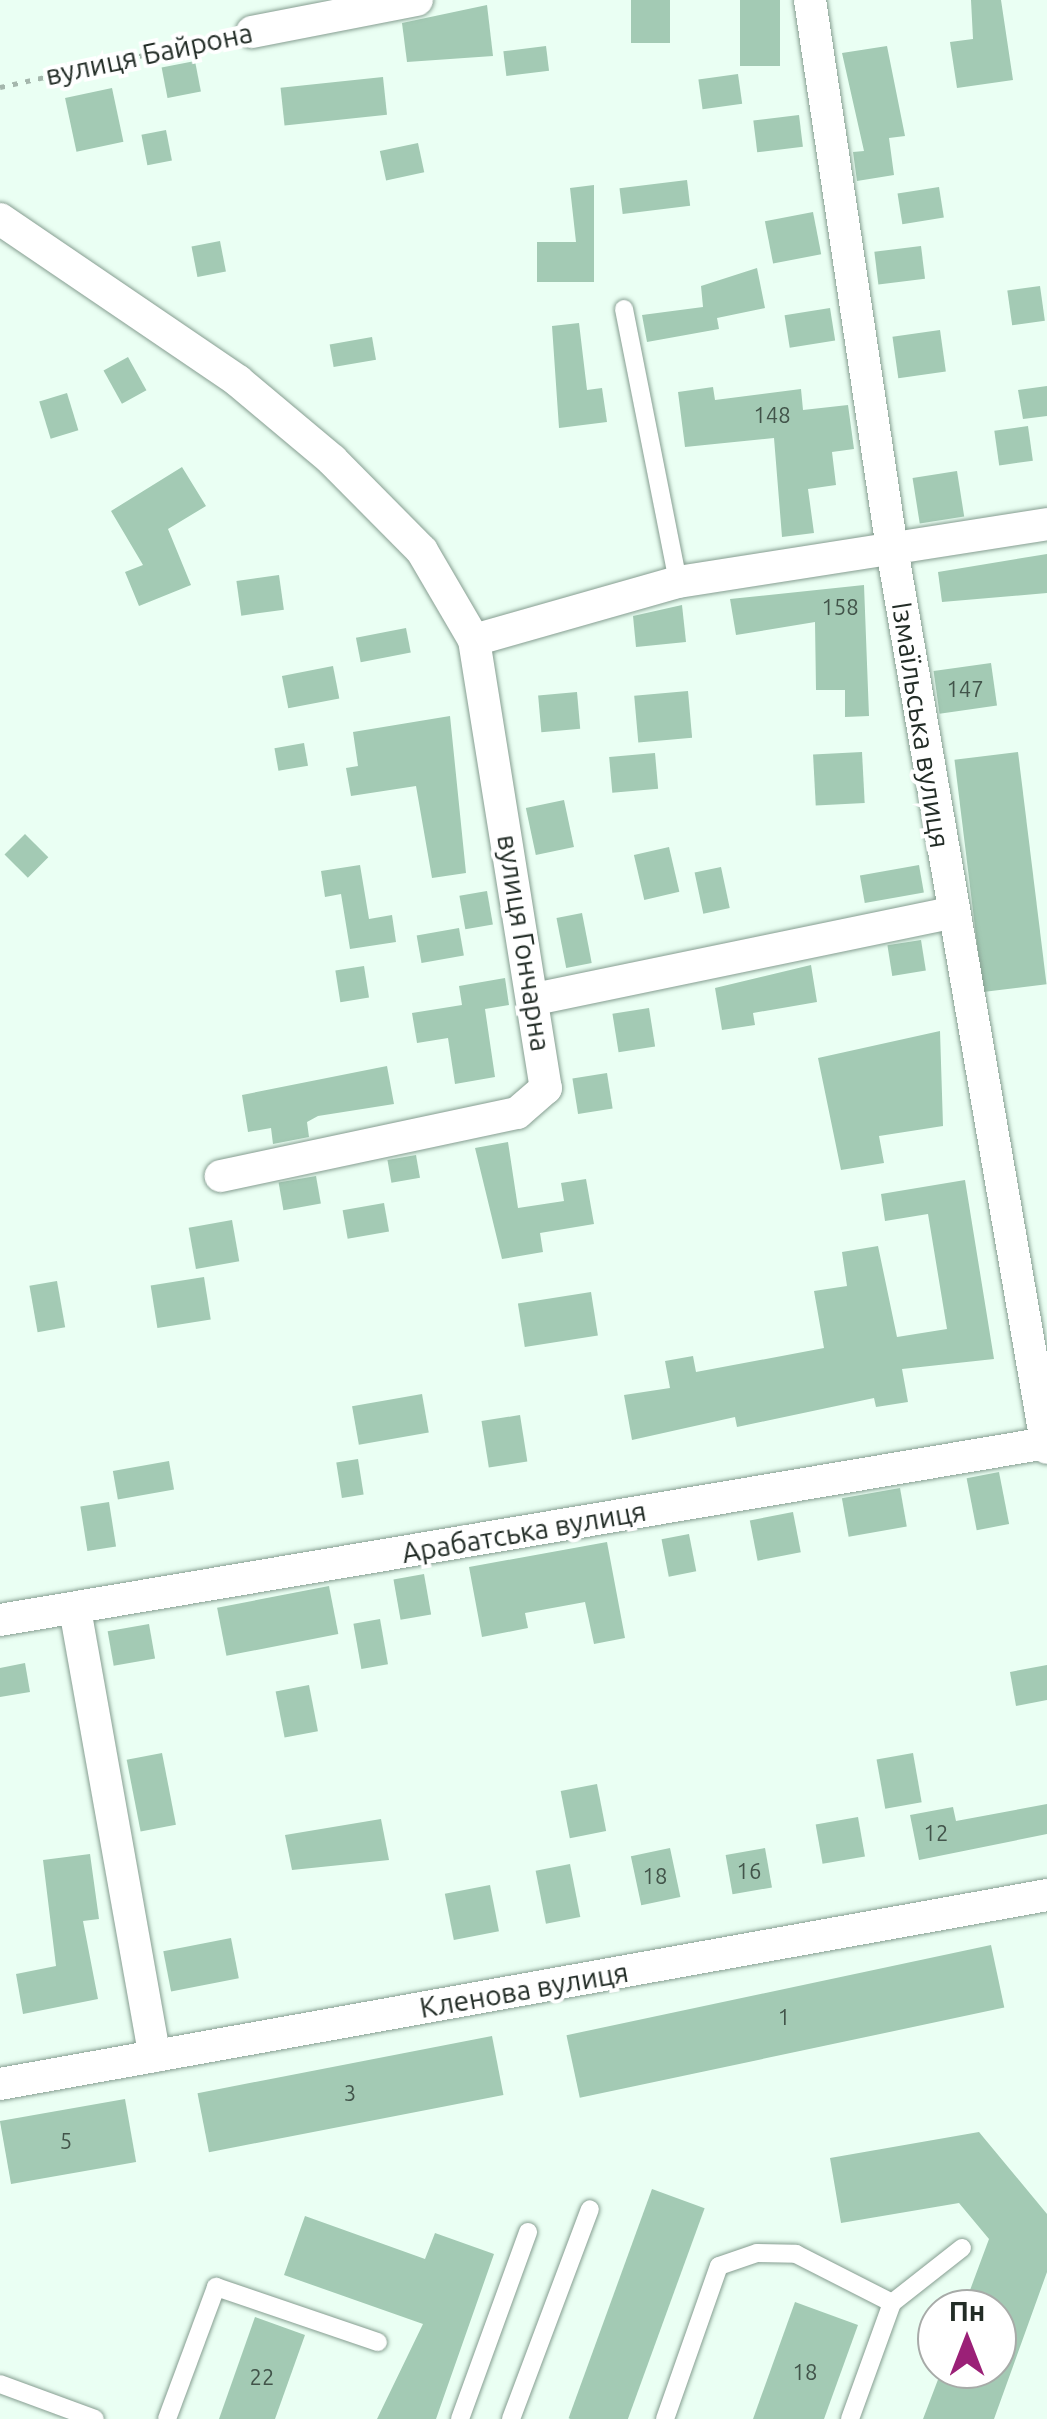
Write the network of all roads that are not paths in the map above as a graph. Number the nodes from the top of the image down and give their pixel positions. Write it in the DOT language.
graph roads {
  1 [pos="417,0"];
  2 [pos="810,0"];
  3 [pos="252,32"];
  4 [pos="0,218"];
  5 [pos="624,309"];
  6 [pos="1047,524"];
  7 [pos="892,549"];
  8 [pos="678,582"];
  9 [pos="474,640"];
  10 [pos="952,913"];
  11 [pos="536,999"];
  12 [pos="221,1176"];
  13 [pos="1046,1438"];
  14 [pos="75,1609"];
  15 [pos="0,1620"];
  16 [pos="1047,1894"];
  17 [pos="155,2056"];
  18 [pos="0,2084"];
  19 [pos="590,2209"];
  20 [pos="528,2232"];
  21 [pos="962,2248"];
  22 [pos="892,2303"];
  23 [pos="378,2342"];
  24 [pos="0,2384"];
  25 [pos="95,2419"];
  26 [pos="167,2419"];
  27 [pos="460,2419"];
  28 [pos="512,2419"];
  29 [pos="664,2419"];
  30 [pos="850,2419"];
  1 -- 3 [label="street, вулиця Байрона"];
  2 -- 7 [label="street, Ізмаїльська вулиця"];
  4 -- 9 [label="street, вулиця Гончарна"];
  5 -- 8 [label="lane"];
  6 -- 7 [label="street"];
  7 -- 8 [label="street"];
  7 -- 10 [label="street, Ізмаїльська вулиця"];
  8 -- 9 [label="street"];
  9 -- 11 [label="street, вулиця Гончарна"];
  10 -- 11 [label="street"];
  10 -- 13 [label="street, Ізмаїльська вулиця"];
  11 -- 12 [label="street, вулиця Гончарна"];
  13 -- 14 [label="street, Арабатська вулиця"];
  14 -- 15 [label="street, Арабатська вулиця"];
  14 -- 17 [label="street"];
  16 -- 17 [label="street, Кленова вулиця"];
  17 -- 18 [label="street, Кленова вулиця"];
  19 -- 28 [label="lane"];
  20 -- 27 [label="lane"];
  21 -- 22 [label="lane"];
  22 -- 29 [label="lane"];
  22 -- 30 [label="lane"];
  23 -- 26 [label="lane"];
  24 -- 25 [label="lane"];
}
